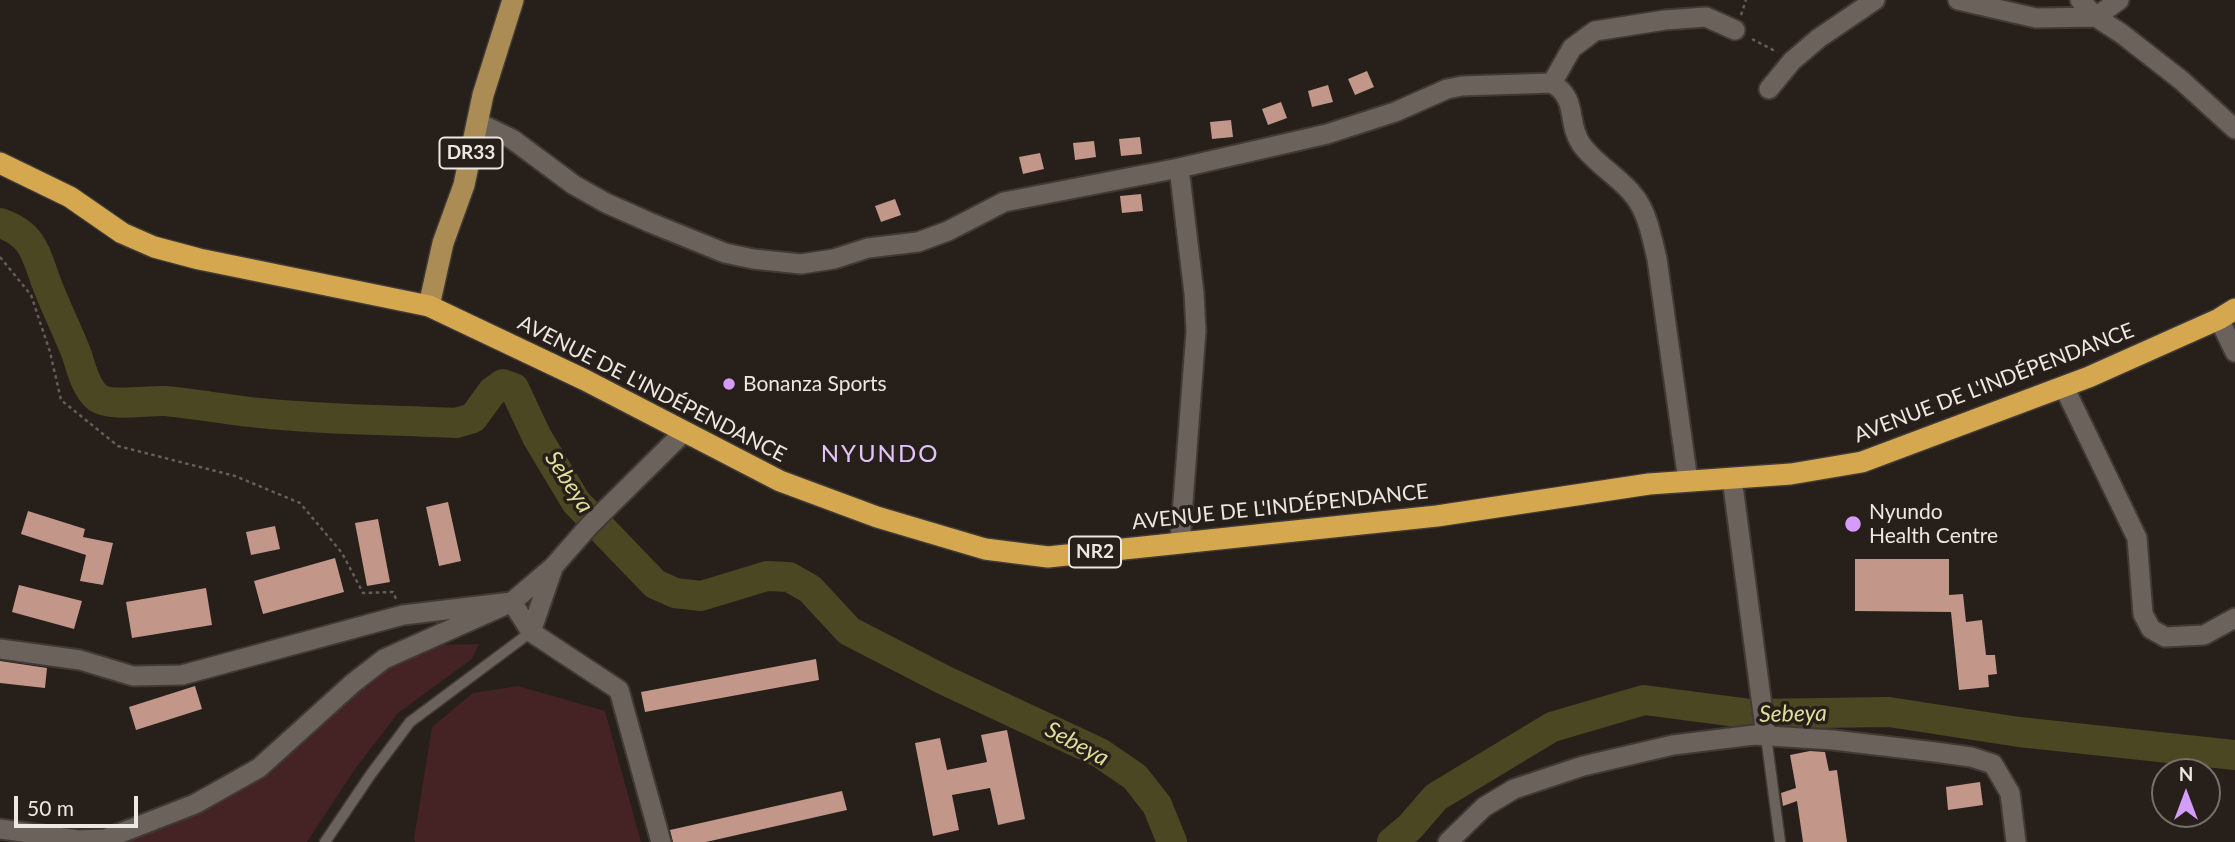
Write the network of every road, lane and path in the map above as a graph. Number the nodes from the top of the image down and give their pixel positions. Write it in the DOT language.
graph roads {
  1 [pos="513,0"];
  2 [pos="1875,0"];
  3 [pos="1958,0"];
  4 [pos="2080,0"];
  5 [pos="2119,0"];
  6 [pos="2096,17"];
  7 [pos="1735,30"];
  8 [pos="1792,61"];
  9 [pos="1552,83"];
  10 [pos="1769,89"];
  11 [pos="477,122"];
  12 [pos="2235,130"];
  13 [pos="0,163"];
  14 [pos="1179,168"];
  15 [pos="0,257"];
  16 [pos="429,306"];
  17 [pos="2227,314"];
  18 [pos="2235,352"];
  19 [pos="2064,387"];
  20 [pos="683,433"];
  21 [pos="1732,478"];
  22 [pos="1688,481"];
  23 [pos="1180,542"];
  24 [pos="553,567"];
  25 [pos="512,602"];
  26 [pos="403,615"];
  27 [pos="2235,618"];
  28 [pos="531,632"];
  29 [pos="0,649"];
  30 [pos="1764,721"];
  31 [pos="0,829"];
  32 [pos="325,842"];
  33 [pos="661,842"];
  34 [pos="1448,842"];
  35 [pos="1780,842"];
  36 [pos="2016,842"];
  1 -- 11 [label="main road, DR33"];
  2 -- 8 [label="street"];
  3 -- 6 [label="street"];
  4 -- 6 [label="street"];
  5 -- 6 [label="street"];
  6 -- 12 [label="street"];
  7 -- 8 [label="path"];
  7 -- 9 [label="street"];
  8 -- 10 [label="street"];
  9 -- 14 [label="street"];
  9 -- 22 [label="street"];
  11 -- 14 [label="street"];
  11 -- 16 [label="main road, DR33"];
  13 -- 16 [label="highway, AVENUE DE L'INDÉPENDANCE / NR2"];
  14 -- 23 [label="street"];
  15 -- 26 [label="path"];
  16 -- 20 [label="highway, AVENUE DE L'INDÉPENDANCE / NR2"];
  17 -- 18 [label="street"];
  17 -- 19 [label="highway, AVENUE DE L'INDÉPENDANCE / NR2"];
  19 -- 21 [label="highway, AVENUE DE L'INDÉPENDANCE / NR2"];
  19 -- 27 [label="street"];
  20 -- 23 [label="highway, AVENUE DE L'INDÉPENDANCE / NR2"];
  20 -- 24 [label="street"];
  21 -- 22 [label="highway, AVENUE DE L'INDÉPENDANCE / NR2"];
  21 -- 30 [label="street"];
  22 -- 23 [label="highway, AVENUE DE L'INDÉPENDANCE / NR2"];
  24 -- 25 [label="street"];
  24 -- 28 [label="street"];
  25 -- 26 [label="street"];
  25 -- 28 [label="street"];
  25 -- 31 [label="street"];
  26 -- 29 [label="street"];
  28 -- 32 [label="lane"];
  28 -- 33 [label="street"];
  30 -- 34 [label="street"];
  30 -- 35 [label="lane"];
  30 -- 36 [label="street"];
}
